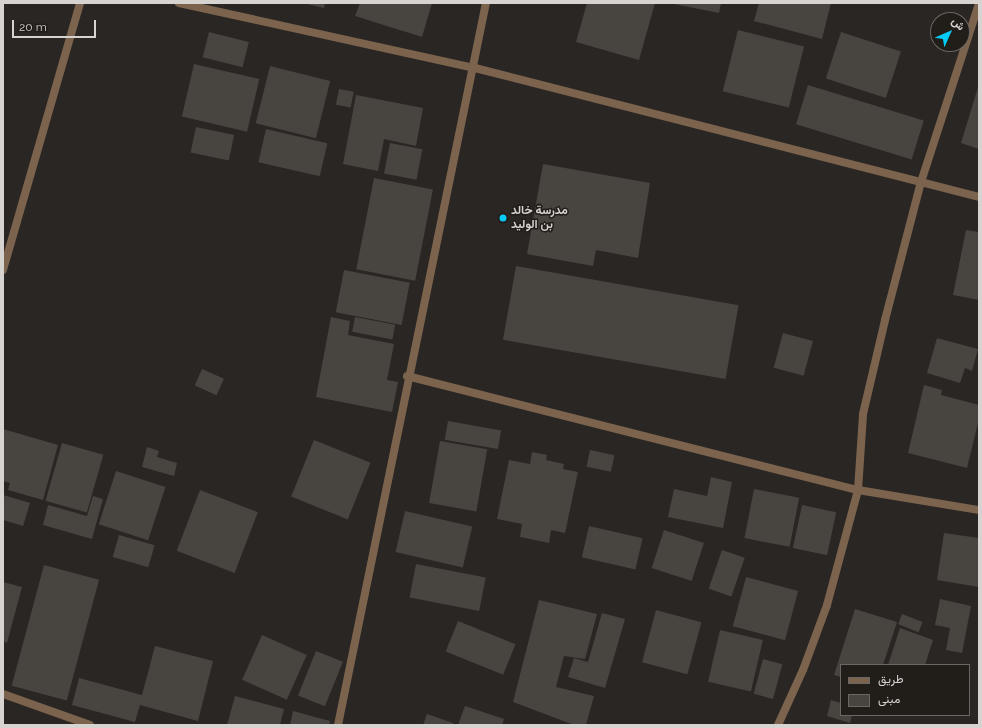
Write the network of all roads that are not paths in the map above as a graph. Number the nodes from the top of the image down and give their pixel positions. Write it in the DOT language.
graph roads {
  1 [pos="80,3"];
  2 [pos="179,3"];
  3 [pos="486,3"];
  4 [pos="978,3"];
  5 [pos="475,68"];
  6 [pos="921,182"];
  7 [pos="979,197"];
  8 [pos="3,270"];
  9 [pos="407,376"];
  10 [pos="858,490"];
  11 [pos="979,510"];
  12 [pos="3,694"];
  13 [pos="90,725"];
  14 [pos="338,725"];
  15 [pos="778,725"];
  1 -- 8 [label="street"];
  2 -- 5 [label="street"];
  3 -- 5 [label="street"];
  4 -- 6 [label="street"];
  5 -- 6 [label="street"];
  5 -- 9 [label="street"];
  6 -- 7 [label="street"];
  6 -- 10 [label="street"];
  9 -- 10 [label="street"];
  9 -- 14 [label="street"];
  10 -- 11 [label="street"];
  10 -- 15 [label="street"];
  12 -- 13 [label="street"];
}
